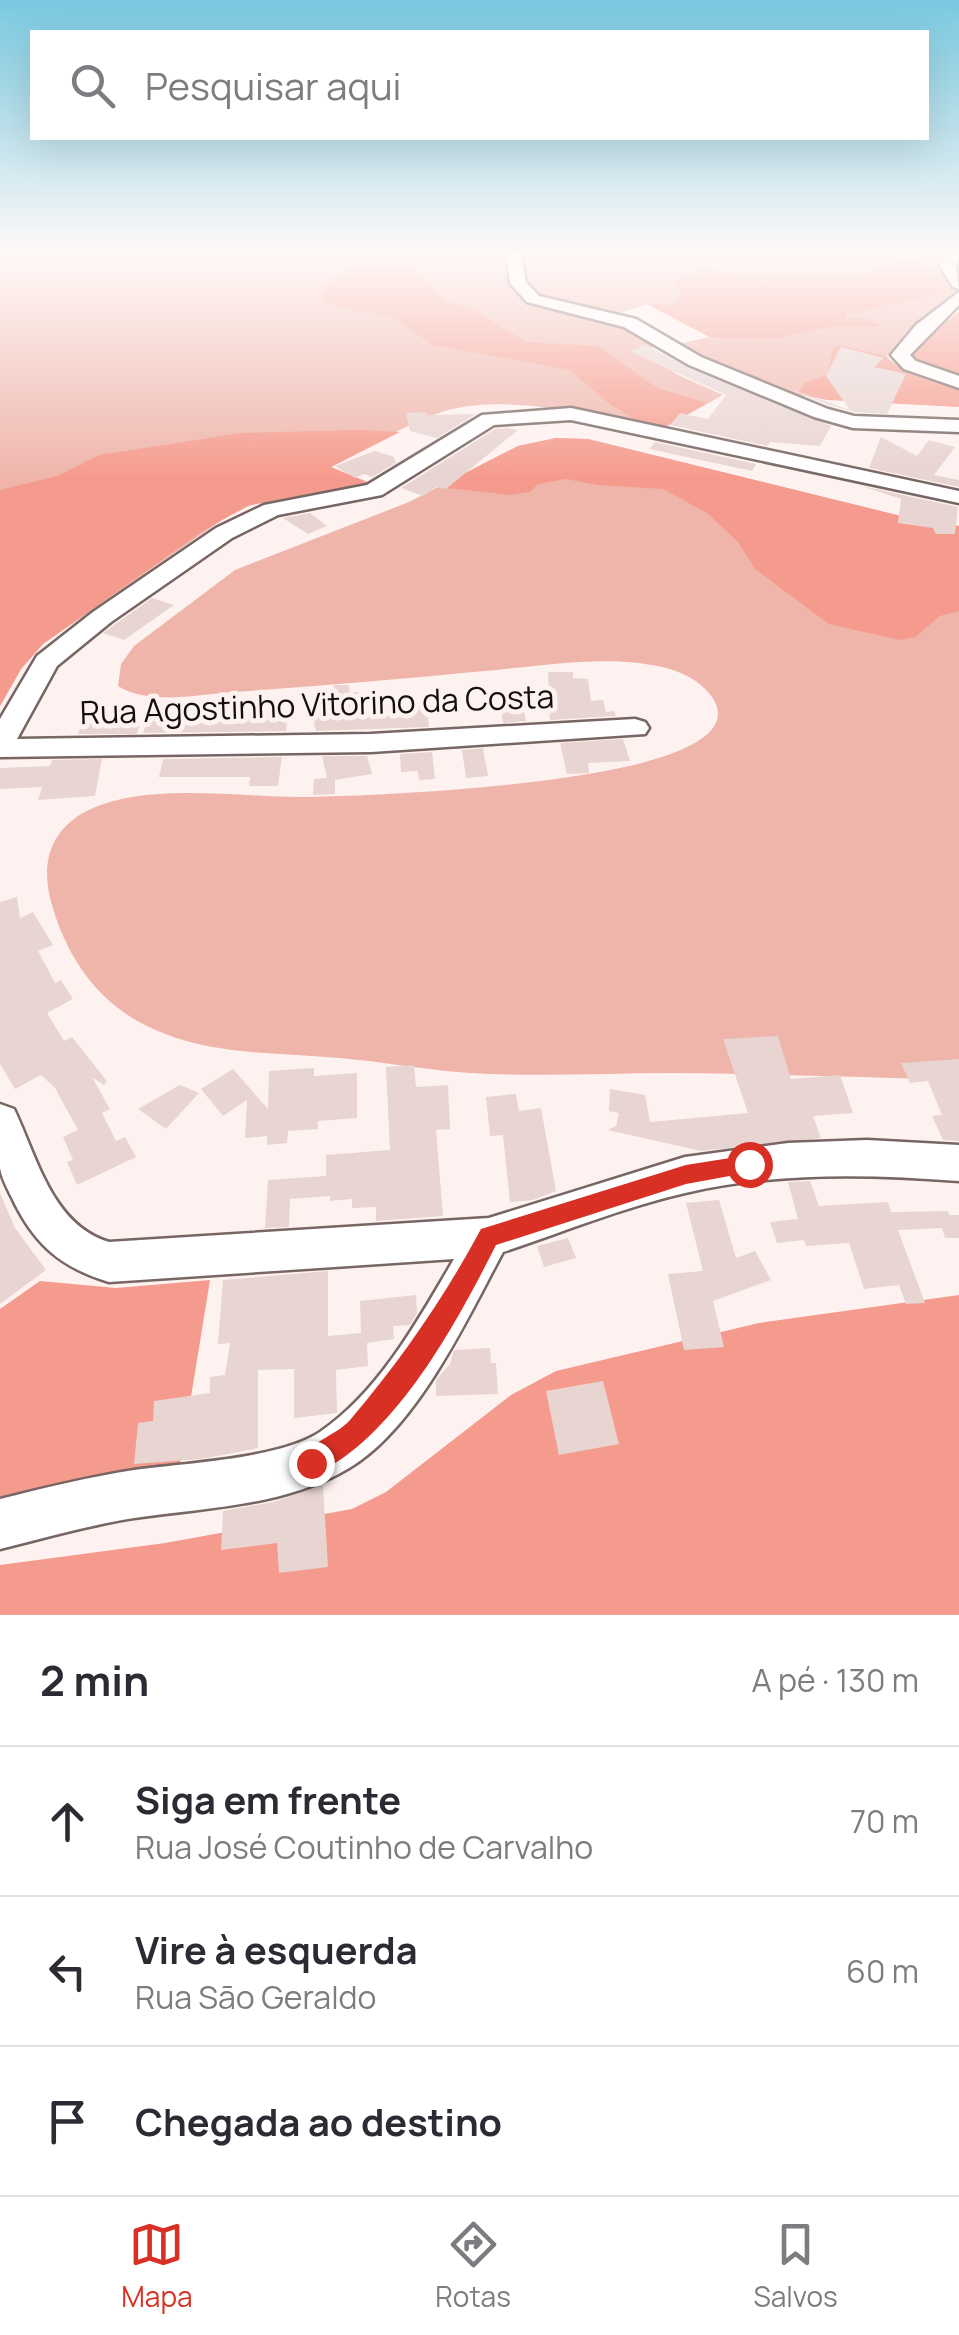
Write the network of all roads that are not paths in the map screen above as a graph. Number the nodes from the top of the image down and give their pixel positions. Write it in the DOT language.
graph roads {
  1 [pos="639,327"];
  2 [pos="924,327"];
  3 [pos="959,382"];
  4 [pos="959,426"];
  5 [pos="959,497"];
  6 [pos="635,728"];
  7 [pos="0,746"];
  8 [pos="0,1121"];
  9 [pos="959,1163"];
  10 [pos="489,1237"];
  11 [pos="0,1524"];
  1 -- 4 [label="street"];
  2 -- 3 [label="street"];
  5 -- 7 [label="street"];
  6 -- 7 [label="street, Rua Agostinho Vitorino da Costa"];
  8 -- 10 [label="street"];
  9 -- 10 [label="street"];
  10 -- 11 [label="street"];
}
